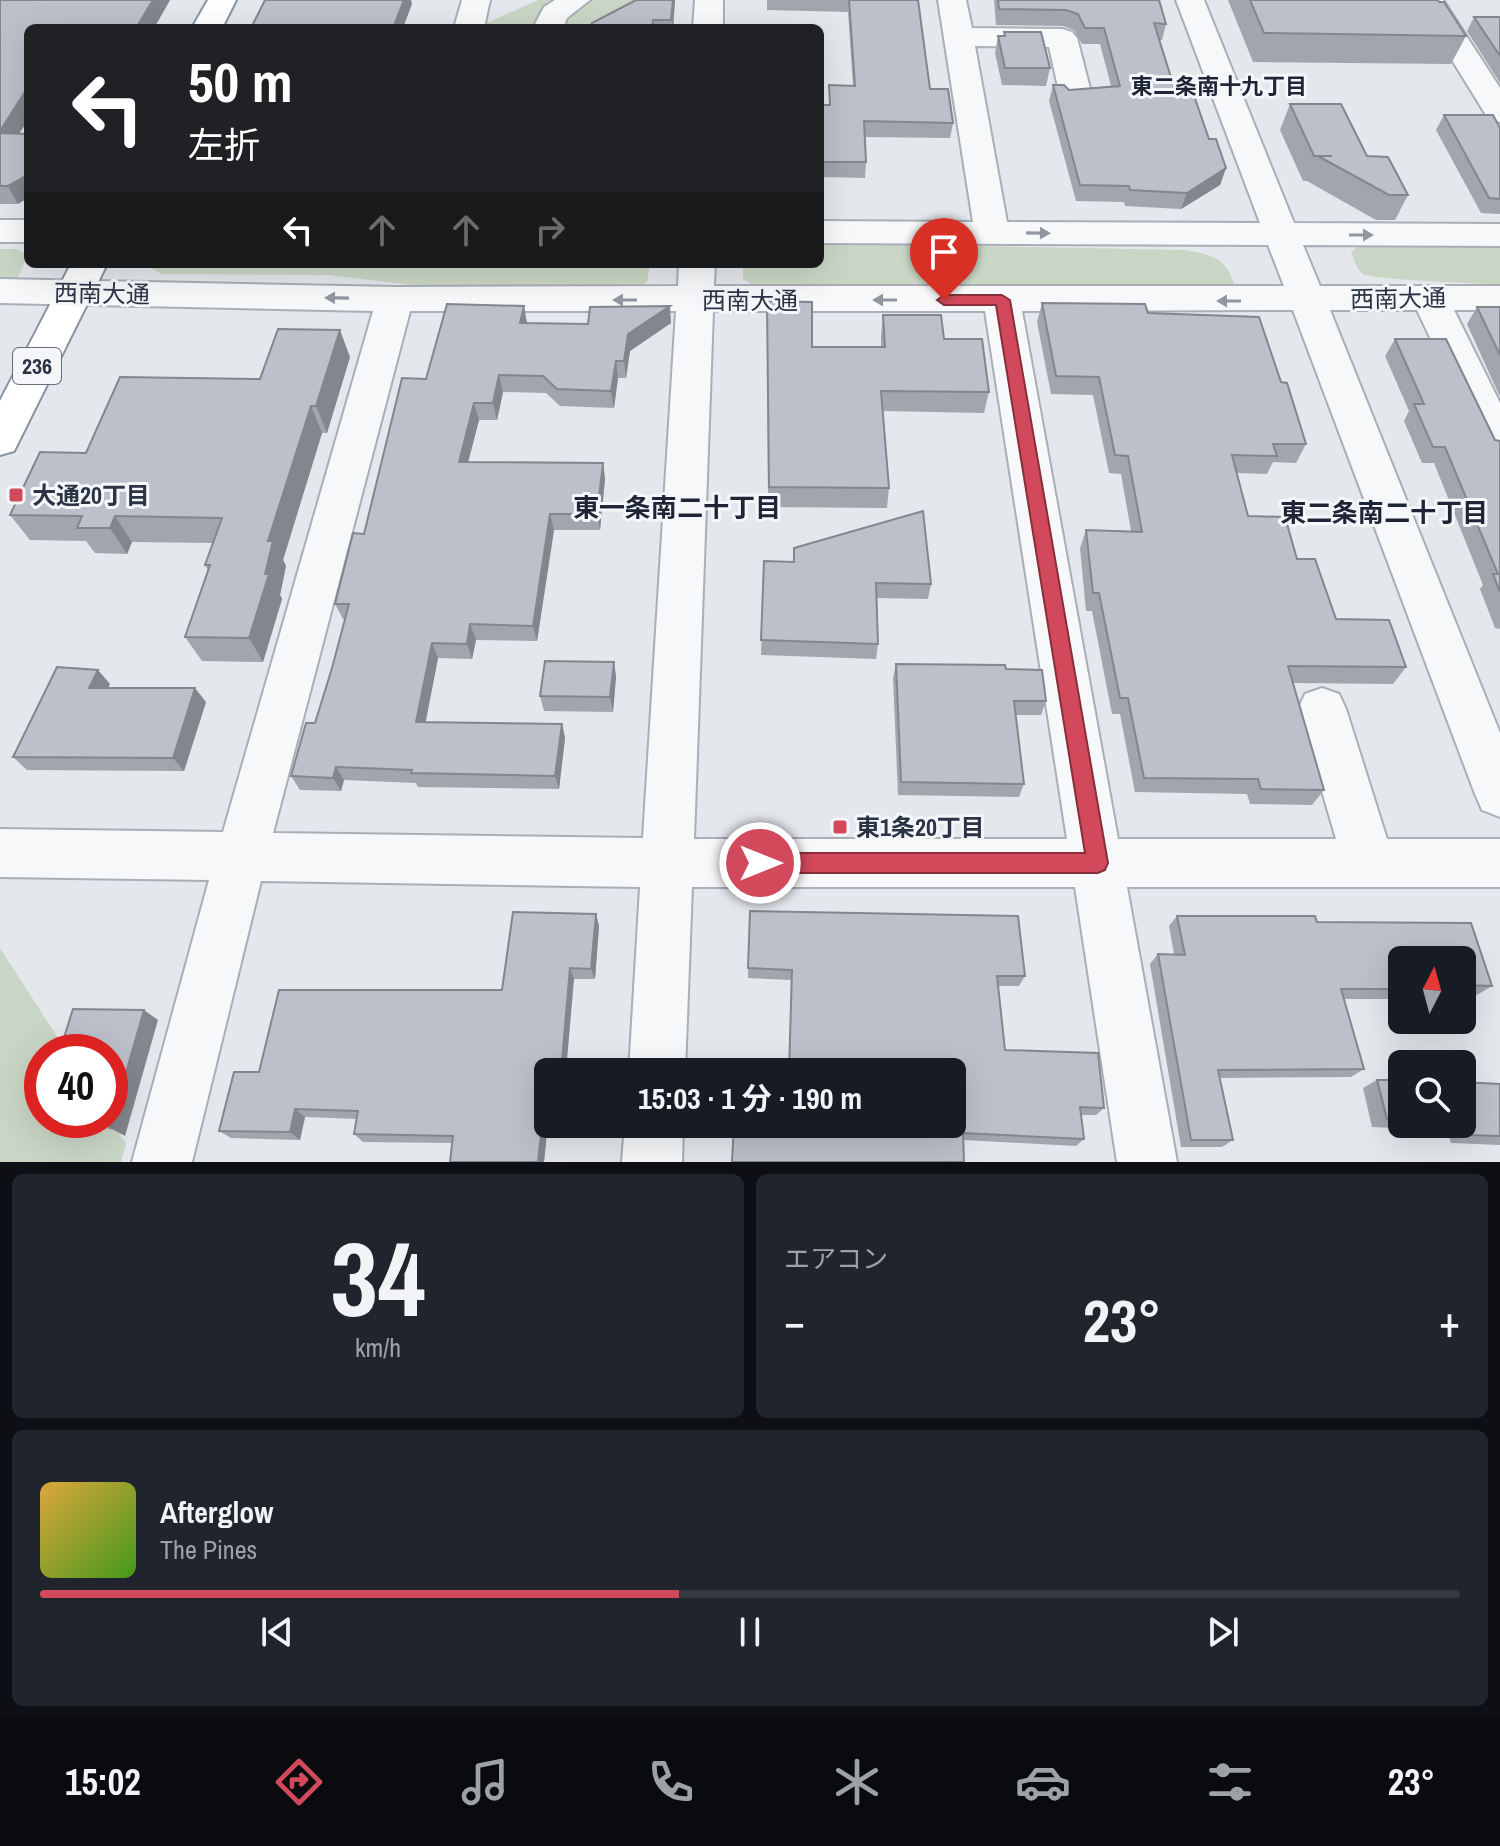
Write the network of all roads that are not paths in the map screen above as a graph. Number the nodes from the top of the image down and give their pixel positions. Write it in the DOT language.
graph roads {
  1 [pos="222,0"];
  2 [pos="476,0"];
  3 [pos="576,0"];
  4 [pos="709,0"];
  5 [pos="952,0"];
  6 [pos="1190,0"];
  7 [pos="1429,0"];
  8 [pos="209,24"];
  9 [pos="470,24"];
  10 [pos="550,24"];
  11 [pos="708,24"];
  12 [pos="958,37"];
  13 [pos="1076,96"];
  14 [pos="1500,113"];
  15 [pos="0,231"];
  16 [pos="24,231"];
  17 [pos="824,232"];
  18 [pos="992,232"];
  19 [pos="1500,235"];
  20 [pos="1283,236"];
  21 [pos="82,278"];
  22 [pos="696,282"];
  23 [pos="0,291"];
  24 [pos="1430,298"];
  25 [pos="1500,298"];
  26 [pos="395,299"];
  27 [pos="1002,300"];
  28 [pos="1307,300"];
  29 [pos="0,440"];
  30 [pos="1500,444"];
  31 [pos="1322,709"];
  32 [pos="1500,794"];
  33 [pos="0,853"];
  34 [pos="241,858"];
  35 [pos="668,863"];
  36 [pos="1098,863"];
  37 [pos="1369,863"];
  38 [pos="1500,863"];
  39 [pos="658,1058"];
  40 [pos="653,1138"];
  41 [pos="162,1162"];
  42 [pos="652,1162"];
  43 [pos="1147,1162"];
  1 -- 8 [label="highway"];
  2 -- 9 [label="street"];
  3 -- 10 [label="street"];
  4 -- 11 [label="street"];
  5 -- 12 [label="street"];
  6 -- 20 [label="street"];
  7 -- 14 [label="street"];
  12 -- 13 [label="street"];
  12 -- 18 [label="street"];
  15 -- 16 [label="street"];
  17 -- 18 [label="street"];
  18 -- 20 [label="street, one-way"];
  20 -- 19 [label="street, one-way"];
  20 -- 28 [label="street"];
  21 -- 23 [label="street, 西南大通"];
  26 -- 21 [label="street, 西南大通, one-way"];
  21 -- 29 [label="highway, 236"];
  22 -- 26 [label="street, 西南大通, one-way"];
  27 -- 22 [label="street, 西南大通, one-way"];
  22 -- 35 [label="street"];
  24 -- 25 [label="street, 西南大通"];
  24 -- 28 [label="street, 西南大通"];
  24 -- 30 [label="street"];
  26 -- 34 [label="street"];
  28 -- 27 [label="street, 西南大通, one-way"];
  27 -- 36 [label="street"];
  28 -- 32 [label="street"];
  31 -- 37 [label="street"];
  33 -- 34 [label="street"];
  34 -- 35 [label="street"];
  34 -- 41 [label="street"];
  35 -- 36 [label="street"];
  35 -- 39 [label="street"];
  36 -- 37 [label="street"];
  36 -- 43 [label="street"];
  37 -- 38 [label="street"];
  40 -- 42 [label="street"];
}
